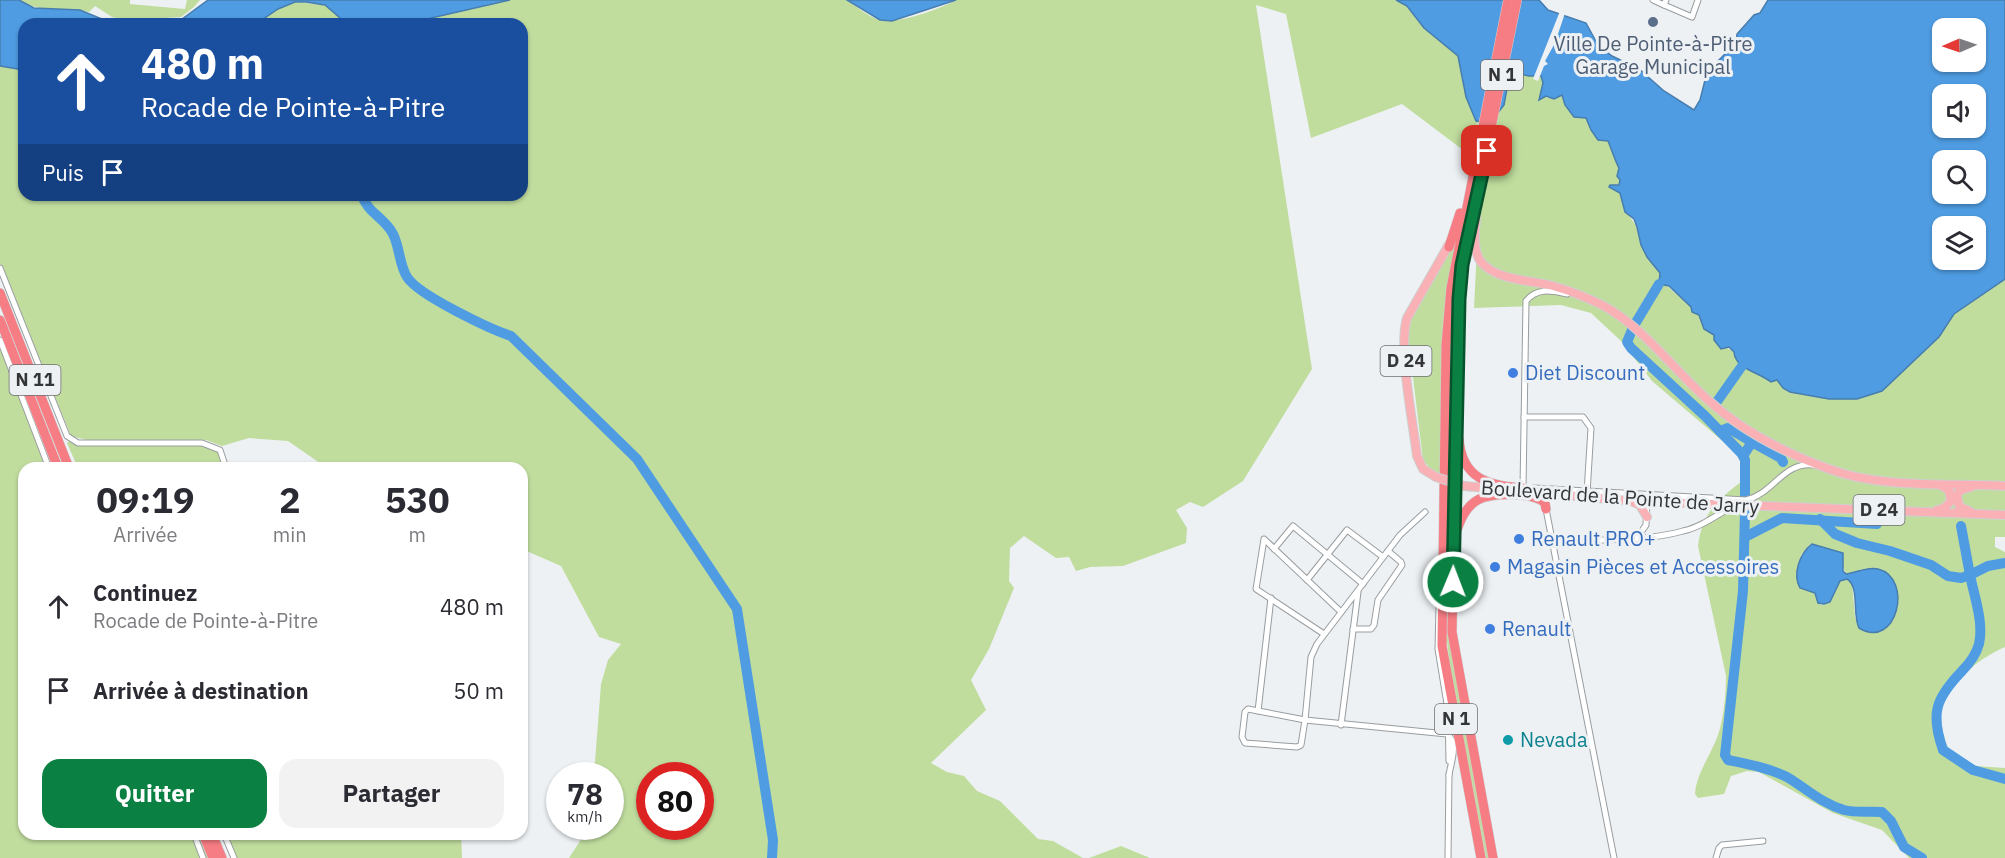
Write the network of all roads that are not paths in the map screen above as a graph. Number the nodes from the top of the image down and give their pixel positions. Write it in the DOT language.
graph roads {
  1 [pos="1507,0"];
  2 [pos="1517,0"];
  3 [pos="1653,0"];
  4 [pos="1698,0"];
  5 [pos="1665,2"];
  6 [pos="1480,149"];
  7 [pos="1474,192"];
  8 [pos="1449,247"];
  9 [pos="0,268"];
  10 [pos="0,293"];
  11 [pos="1587,298"];
  12 [pos="0,321"];
  13 [pos="0,340"];
  14 [pos="1456,366"];
  15 [pos="1524,417"];
  16 [pos="48,462"];
  17 [pos="56,462"];
  18 [pos="67,462"];
  19 [pos="223,462"];
  20 [pos="1829,469"];
  21 [pos="1935,483"];
  22 [pos="1980,485"];
  23 [pos="2005,486"];
  24 [pos="1522,488"];
  25 [pos="1586,495"];
  26 [pos="1660,495"];
  27 [pos="1631,501"];
  28 [pos="1647,501"];
  29 [pos="1732,503"];
  30 [pos="1546,509"];
  31 [pos="1425,512"];
  32 [pos="1930,512"];
  33 [pos="1977,514"];
  34 [pos="2005,515"];
  35 [pos="1647,517"];
  36 [pos="1454,538"];
  37 [pos="1637,538"];
  38 [pos="1553,546"];
  39 [pos="1274,549"];
  40 [pos="1388,551"];
  41 [pos="1328,554"];
  42 [pos="1383,557"];
  43 [pos="1442,578"];
  44 [pos="1307,580"];
  45 [pos="1363,584"];
  46 [pos="1358,591"];
  47 [pos="1271,598"];
  48 [pos="1341,612"];
  49 [pos="1353,629"];
  50 [pos="1324,634"];
  51 [pos="1258,711"];
  52 [pos="1305,720"];
  53 [pos="1341,725"];
  54 [pos="1447,734"];
  55 [pos="196,840"];
  56 [pos="206,840"];
  57 [pos="214,840"];
  58 [pos="226,840"];
  59 [pos="1762,841"];
  60 [pos="203,858"];
  61 [pos="213,858"];
  62 [pos="222,858"];
  63 [pos="234,858"];
  64 [pos="1448,858"];
  65 [pos="1481,858"];
  66 [pos="1493,858"];
  67 [pos="1614,858"];
  68 [pos="1716,858"];
  1 -- 6 [label="highway, N 1"];
  2 -- 6 [label="highway, N 1"];
  3 -- 5 [label="street"];
  4 -- 5 [label="street"];
  6 -- 7 [label="highway, N 1"];
  6 -- 8 [label="highway"];
  7 -- 8 [label="main road, Boulevard de la Pointe de Jarry / D 24"];
  7 -- 11 [label="main road, D 24"];
  7 -- 14 [label="highway, N 1"];
  7 -- 43 [label="highway, N 1"];
  8 -- 25 [label="main road, Boulevard de la Pointe de Jarry / D 24, bridge"];
  9 -- 19 [label="street"];
  10 -- 18 [label="highway, N 11"];
  11 -- 15 [label="street"];
  11 -- 20 [label="main road, Boulevard de la Pointe de Jarry / D 24"];
  12 -- 17 [label="highway, N 11"];
  13 -- 16 [label="street"];
  14 -- 24 [label="highway"];
  14 -- 36 [label="highway, N 1"];
  15 -- 24 [label="street"];
  15 -- 25 [label="street"];
  20 -- 21 [label="main road, Boulevard de la Pointe de Jarry / D 24"];
  20 -- 29 [label="street, Boulevard de la Pointe de Jarry / D 24"];
  21 -- 22 [label="main road, Boulevard de la Pointe de Jarry / D 24"];
  21 -- 32 [label="main road"];
  22 -- 23 [label="main road, Boulevard de la Pointe de Jarry / D 24"];
  22 -- 33 [label="main road"];
  24 -- 25 [label="street, Boulevard de la Pointe de Jarry / D 24"];
  25 -- 26 [label="street, Boulevard de la Pointe de Jarry / D 24"];
  25 -- 27 [label="main road, Boulevard de la Pointe de Jarry / D 24"];
  26 -- 28 [label="street"];
  26 -- 29 [label="street, Boulevard de la Pointe de Jarry / D 24"];
  27 -- 28 [label="main road, Boulevard de la Pointe de Jarry / D 24"];
  27 -- 35 [label="main road"];
  28 -- 29 [label="main road, Boulevard de la Pointe de Jarry / D 24"];
  28 -- 35 [label="street"];
  29 -- 32 [label="main road, Boulevard de la Pointe de Jarry / D 24"];
  29 -- 37 [label="street"];
  30 -- 36 [label="highway"];
  30 -- 38 [label="street"];
  31 -- 40 [label="street"];
  32 -- 33 [label="main road, Boulevard de la Pointe de Jarry / D 24"];
  33 -- 34 [label="main road, Boulevard de la Pointe de Jarry / D 24"];
  35 -- 37 [label="street"];
  36 -- 66 [label="highway, N 1"];
  37 -- 38 [label="street"];
  38 -- 67 [label="street"];
  39 -- 41 [label="street"];
  39 -- 44 [label="street"];
  39 -- 47 [label="street"];
  40 -- 42 [label="street"];
  40 -- 49 [label="street"];
  41 -- 42 [label="street"];
  41 -- 44 [label="street"];
  41 -- 45 [label="street"];
  42 -- 45 [label="street"];
  43 -- 54 [label="street"];
  43 -- 65 [label="highway, N 1"];
  44 -- 48 [label="street"];
  45 -- 46 [label="street"];
  46 -- 48 [label="street"];
  46 -- 49 [label="street"];
  47 -- 50 [label="street"];
  47 -- 51 [label="street"];
  48 -- 50 [label="street"];
  49 -- 53 [label="street"];
  50 -- 52 [label="street"];
  51 -- 52 [label="street"];
  51 -- 52 [label="street"];
  52 -- 53 [label="street"];
  53 -- 54 [label="street"];
  54 -- 64 [label="street"];
  55 -- 60 [label="street"];
  56 -- 61 [label="highway"];
  57 -- 62 [label="highway"];
  58 -- 63 [label="street"];
  59 -- 68 [label="street"];
}
